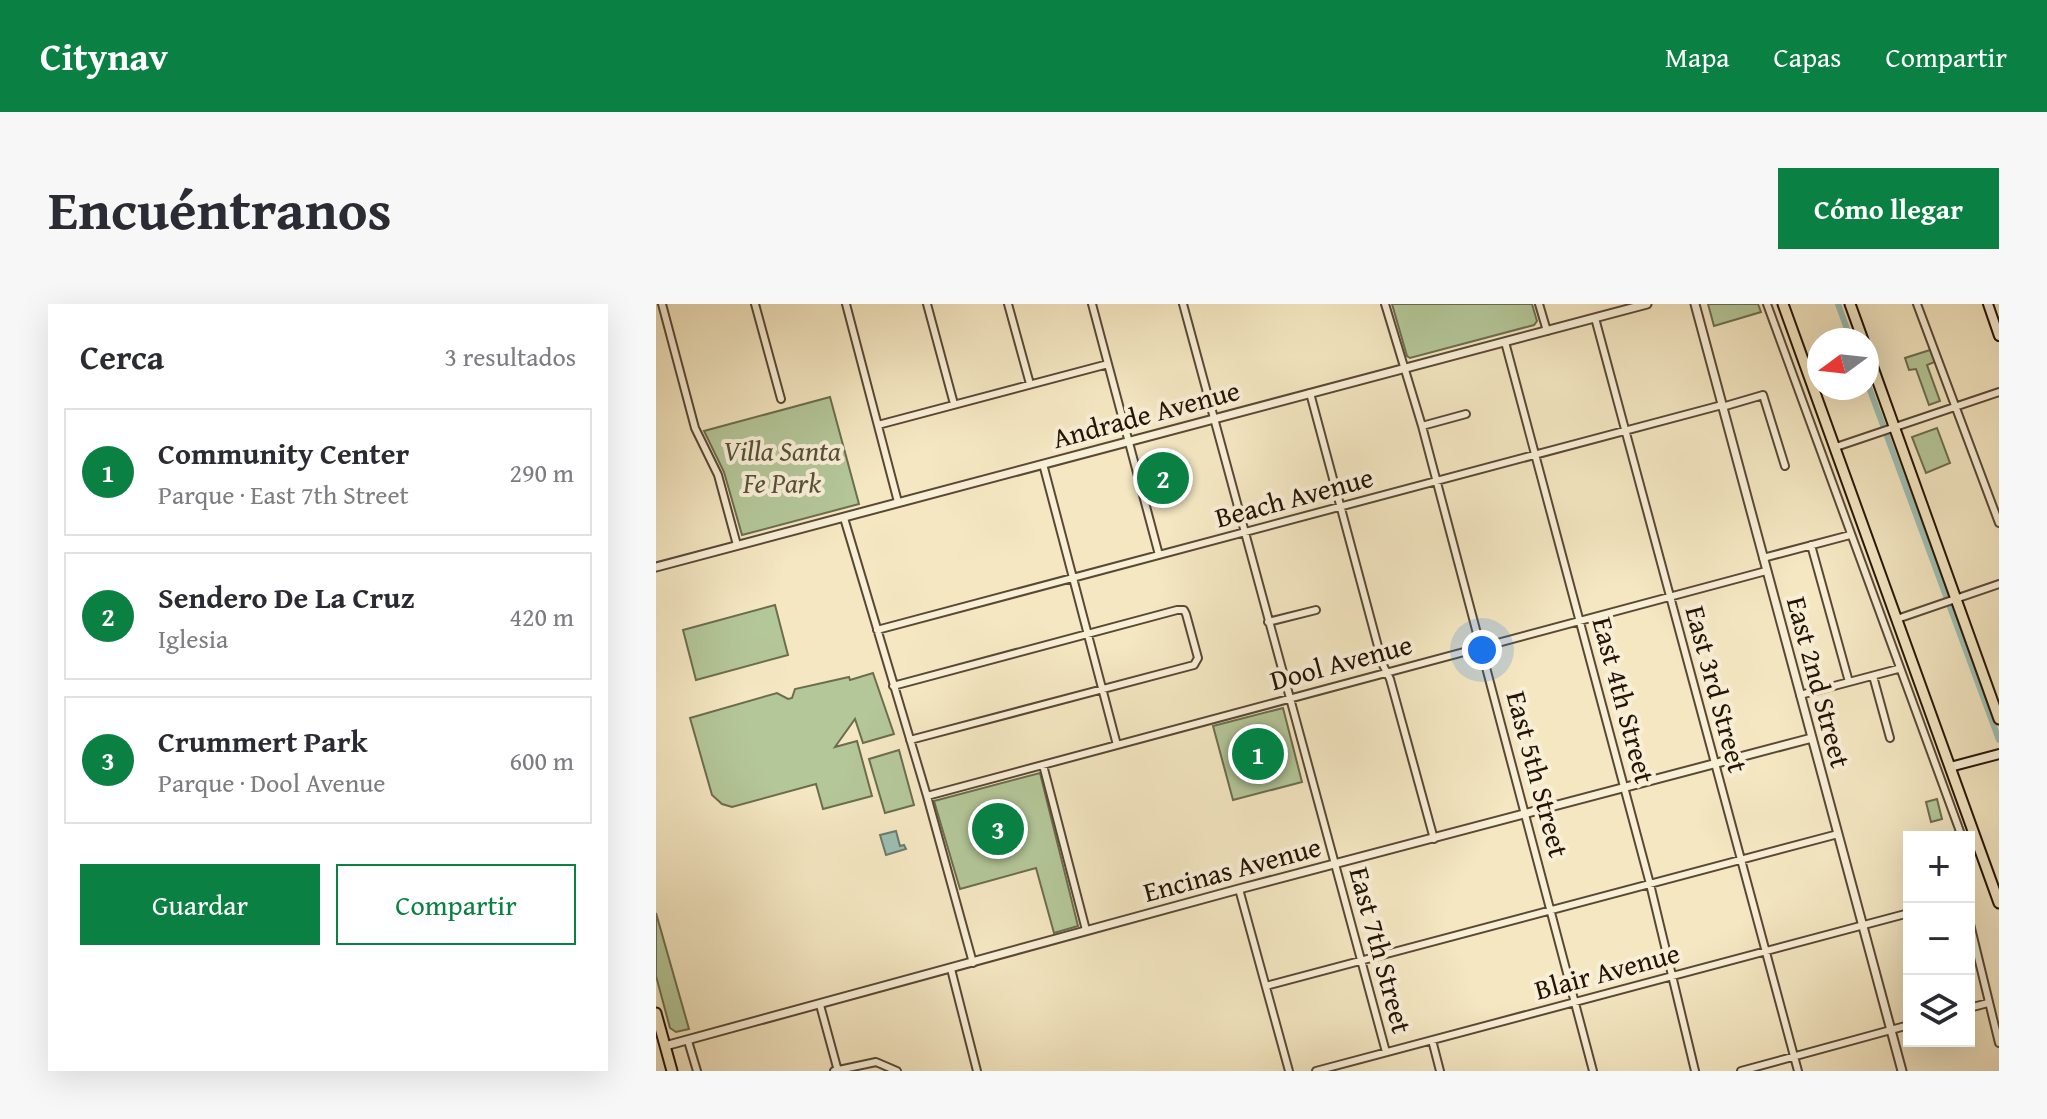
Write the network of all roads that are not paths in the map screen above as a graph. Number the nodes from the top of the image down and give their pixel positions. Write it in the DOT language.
graph roads {
  1 [pos="662,304"];
  2 [pos="755,304"];
  3 [pos="846,304"];
  4 [pos="927,304"];
  5 [pos="1008,304"];
  6 [pos="1092,304"];
  7 [pos="1183,304"];
  8 [pos="1385,304"];
  9 [pos="1539,304"];
  10 [pos="1647,304"];
  11 [pos="1695,304"];
  12 [pos="1767,304"];
  13 [pos="1783,304"];
  14 [pos="1850,304"];
  15 [pos="1917,304"];
  16 [pos="1988,304"];
  17 [pos="1595,318"];
  18 [pos="1859,328"];
  19 [pos="1547,331"];
  20 [pos="1999,336"];
  21 [pos="1505,342"];
  22 [pos="1108,364"];
  23 [pos="1404,368"];
  24 [pos="1030,384"];
  25 [pos="1879,384"];
  26 [pos="1999,392"];
  27 [pos="1310,393"];
  28 [pos="781,399"];
  29 [pos="954,404"];
  30 [pos="1722,406"];
  31 [pos="1956,407"];
  32 [pos="1466,414"];
  33 [pos="1214,419"];
  34 [pos="878,425"];
  35 [pos="1422,426"];
  36 [pos="1895,428"];
  37 [pos="1626,432"];
  38 [pos="1129,441"];
  39 [pos="1836,447"];
  40 [pos="1536,455"];
  41 [pos="1043,464"];
  42 [pos="1785,466"];
  43 [pos="1437,481"];
  44 [pos="898,502"];
  45 [pos="1340,507"];
  46 [pos="844,518"];
  47 [pos="1999,523"];
  48 [pos="1245,533"];
  49 [pos="1850,535"];
  50 [pos="737,545"];
  51 [pos="1811,545"];
  52 [pos="1159,555"];
  53 [pos="1763,558"];
  54 [pos="656,567"];
  55 [pos="1766,571"];
  56 [pos="1073,578"];
  57 [pos="1999,584"];
  58 [pos="1670,598"];
  59 [pos="1956,599"];
  60 [pos="1316,610"];
  61 [pos="1897,619"];
  62 [pos="1579,621"];
  63 [pos="1268,622"];
  64 [pos="877,630"];
  65 [pos="1088,634"];
  66 [pos="1481,648"];
  67 [pos="1898,669"];
  68 [pos="1387,673"];
  69 [pos="1873,676"];
  70 [pos="1849,682"];
  71 [pos="893,686"];
  72 [pos="1103,689"];
  73 [pos="1800,695"];
  74 [pos="1289,698"];
  75 [pos="1999,719"];
  76 [pos="1812,738"];
  77 [pos="1890,738"];
  78 [pos="910,740"];
  79 [pos="1117,745"];
  80 [pos="1999,754"];
  81 [pos="1714,763"];
  82 [pos="1043,765"];
  83 [pos="1950,767"];
  84 [pos="1625,788"];
  85 [pos="927,796"];
  86 [pos="1963,804"];
  87 [pos="1526,814"];
  88 [pos="1960,831"];
  89 [pos="1838,834"];
  90 [pos="1434,839"];
  91 [pos="1741,859"];
  92 [pos="1334,865"];
  93 [pos="1650,884"];
  94 [pos="1239,889"];
  95 [pos="1999,890"];
  96 [pos="1999,903"];
  97 [pos="1551,910"];
  98 [pos="1903,915"];
  99 [pos="1862,925"];
  100 [pos="1086,930"];
  101 [pos="1975,946"];
  102 [pos="1765,952"];
  103 [pos="1361,960"];
  104 [pos="973,963"];
  105 [pos="951,969"];
  106 [pos="1674,976"];
  107 [pos="1266,986"];
  108 [pos="1576,1002"];
  109 [pos="1988,1003"];
  110 [pos="820,1005"];
  111 [pos="1975,1006"];
  112 [pos="656,1013"];
  113 [pos="1903,1027"];
  114 [pos="1891,1030"];
  115 [pos="1432,1040"];
  116 [pos="688,1041"];
  117 [pos="1999,1043"];
  118 [pos="665,1046"];
  119 [pos="1386,1052"];
  120 [pos="1794,1057"];
  121 [pos="672,1071"];
  122 [pos="697,1071"];
  123 [pos="836,1071"];
  124 [pos="897,1071"];
  125 [pos="977,1071"];
  126 [pos="1289,1071"];
  127 [pos="1316,1071"];
  128 [pos="1440,1071"];
  129 [pos="1593,1071"];
  130 [pos="1695,1071"];
  131 [pos="1741,1071"];
  132 [pos="1798,1071"];
  133 [pos="1902,1071"];
  1 -- 50 [label="street"];
  2 -- 28 [label="street"];
  3 -- 34 [label="street"];
  4 -- 29 [label="street"];
  5 -- 24 [label="street"];
  6 -- 22 [label="street"];
  7 -- 33 [label="street, East 7th Street"];
  8 -- 23 [label="street, East 5th Street"];
  9 -- 19 [label="street"];
  10 -- 17 [label="street, Andrade Avenue"];
  11 -- 30 [label="street, East 2nd Street"];
  12 -- 49 [label="street"];
  13 -- 39 [label="main road"];
  14 -- 18 [label="main road"];
  15 -- 31 [label="street"];
  16 -- 20 [label="main road"];
  17 -- 19 [label="street, Andrade Avenue"];
  17 -- 37 [label="street, East 3rd Street"];
  19 -- 21 [label="street, Andrade Avenue"];
  21 -- 23 [label="street, Andrade Avenue"];
  21 -- 40 [label="street, East 4th Street"];
  22 -- 24 [label="street"];
  22 -- 38 [label="street"];
  23 -- 27 [label="street, Andrade Avenue"];
  23 -- 35 [label="street, East 5th Street"];
  24 -- 29 [label="street"];
  25 -- 36 [label="main road"];
  26 -- 31 [label="street"];
  27 -- 33 [label="street, Andrade Avenue"];
  27 -- 45 [label="street"];
  29 -- 34 [label="street"];
  30 -- 37 [label="street, Beach Avenue"];
  30 -- 42 [label="street, Beach Avenue"];
  30 -- 53 [label="street, East 2nd Street"];
  31 -- 36 [label="street"];
  31 -- 47 [label="street"];
  32 -- 35 [label="street"];
  33 -- 38 [label="street, Andrade Avenue"];
  33 -- 48 [label="street, East 7th Street"];
  34 -- 44 [label="street"];
  35 -- 43 [label="street, East 5th Street"];
  36 -- 39 [label="street"];
  36 -- 59 [label="main road"];
  37 -- 40 [label="street, Beach Avenue"];
  37 -- 58 [label="street, East 3rd Street"];
  38 -- 41 [label="street, Andrade Avenue"];
  38 -- 52 [label="street"];
  39 -- 61 [label="main road"];
  40 -- 43 [label="street, Beach Avenue"];
  40 -- 62 [label="street, East 4th Street"];
  41 -- 44 [label="street, Andrade Avenue"];
  41 -- 56 [label="street"];
  43 -- 45 [label="street, Beach Avenue"];
  43 -- 66 [label="street, East 5th Street"];
  44 -- 46 [label="street, Andrade Avenue"];
  45 -- 48 [label="street, Beach Avenue"];
  45 -- 68 [label="street"];
  46 -- 50 [label="street, Andrade Avenue"];
  46 -- 64 [label="street"];
  48 -- 52 [label="street, Beach Avenue"];
  48 -- 63 [label="street, East 7th Street"];
  49 -- 51 [label="street"];
  49 -- 67 [label="street"];
  50 -- 54 [label="street, Andrade Avenue"];
  51 -- 53 [label="street"];
  51 -- 70 [label="street"];
  52 -- 56 [label="street, Beach Avenue"];
  53 -- 55 [label="street, East 2nd Street"];
  55 -- 58 [label="street, Dool Avenue"];
  55 -- 73 [label="street, East 2nd Street"];
  56 -- 64 [label="street, Beach Avenue"];
  56 -- 65 [label="street"];
  57 -- 59 [label="street"];
  58 -- 62 [label="street, Dool Avenue"];
  58 -- 81 [label="street, East 3rd Street"];
  59 -- 61 [label="street"];
  59 -- 75 [label="main road"];
  60 -- 63 [label="street"];
  61 -- 83 [label="main road"];
  62 -- 66 [label="street, Dool Avenue"];
  62 -- 84 [label="street, East 4th Street"];
  63 -- 74 [label="street, East 7th Street"];
  64 -- 71 [label="street"];
  65 -- 71 [label="street"];
  65 -- 72 [label="street"];
  65 -- 72 [label="street"];
  66 -- 68 [label="street, Dool Avenue"];
  66 -- 87 [label="street, East 5th Street"];
  67 -- 69 [label="street"];
  67 -- 88 [label="street"];
  68 -- 74 [label="street, Dool Avenue"];
  68 -- 90 [label="street"];
  69 -- 70 [label="street"];
  69 -- 77 [label="street"];
  70 -- 73 [label="street"];
  71 -- 78 [label="street"];
  72 -- 78 [label="street"];
  72 -- 79 [label="street"];
  73 -- 76 [label="street, East 2nd Street"];
  74 -- 79 [label="street, Dool Avenue"];
  74 -- 92 [label="street, East 7th Street"];
  76 -- 81 [label="street, Encinas Avenue"];
  76 -- 89 [label="street, East 2nd Street"];
  78 -- 85 [label="street"];
  79 -- 82 [label="street, Dool Avenue"];
  80 -- 83 [label="main road"];
  81 -- 84 [label="street, Encinas Avenue"];
  81 -- 91 [label="street, East 3rd Street"];
  82 -- 85 [label="street, Dool Avenue"];
  82 -- 100 [label="street"];
  83 -- 86 [label="main road"];
  84 -- 87 [label="street, Encinas Avenue"];
  84 -- 93 [label="street, East 4th Street"];
  85 -- 104 [label="street"];
  86 -- 95 [label="main road"];
  86 -- 96 [label="main road"];
  87 -- 90 [label="street, Encinas Avenue"];
  87 -- 97 [label="street, East 5th Street"];
  89 -- 91 [label="street"];
  89 -- 99 [label="street, East 2nd Street"];
  90 -- 92 [label="street, Encinas Avenue"];
  91 -- 93 [label="street"];
  91 -- 102 [label="street, East 3rd Street"];
  92 -- 94 [label="street, Encinas Avenue"];
  92 -- 103 [label="street, East 7th Street"];
  93 -- 97 [label="street"];
  93 -- 106 [label="street, East 4th Street"];
  94 -- 100 [label="street, Encinas Avenue"];
  94 -- 107 [label="street"];
  97 -- 103 [label="street"];
  97 -- 108 [label="street, East 5th Street"];
  98 -- 99 [label="street, Blair Avenue"];
  99 -- 102 [label="street, Blair Avenue"];
  99 -- 114 [label="street, East 2nd Street"];
  100 -- 104 [label="street, Encinas Avenue"];
  101 -- 109 [label="street"];
  102 -- 106 [label="street, Blair Avenue"];
  102 -- 120 [label="street, East 3rd Street"];
  103 -- 107 [label="street"];
  103 -- 119 [label="street, East 7th Street"];
  104 -- 105 [label="street, Encinas Avenue"];
  105 -- 110 [label="street, Encinas Avenue"];
  105 -- 125 [label="street"];
  106 -- 108 [label="street, Blair Avenue"];
  106 -- 130 [label="street, East 4th Street"];
  107 -- 126 [label="street"];
  108 -- 115 [label="street, Blair Avenue"];
  108 -- 129 [label="street, East 5th Street"];
  109 -- 111 [label="street"];
  109 -- 117 [label="street"];
  110 -- 116 [label="street, Encinas Avenue"];
  110 -- 123 [label="street"];
  112 -- 118 [label="main road"];
  113 -- 114 [label="street"];
  114 -- 120 [label="street"];
  114 -- 133 [label="street, East 2nd Street"];
  115 -- 119 [label="street, Blair Avenue"];
  115 -- 128 [label="street"];
  116 -- 118 [label="street, Encinas Avenue"];
  116 -- 122 [label="street"];
  118 -- 121 [label="main road"];
  119 -- 127 [label="street, Blair Avenue"];
  120 -- 131 [label="street"];
  120 -- 132 [label="street, East 3rd Street"];
  123 -- 124 [label="street"];
}
